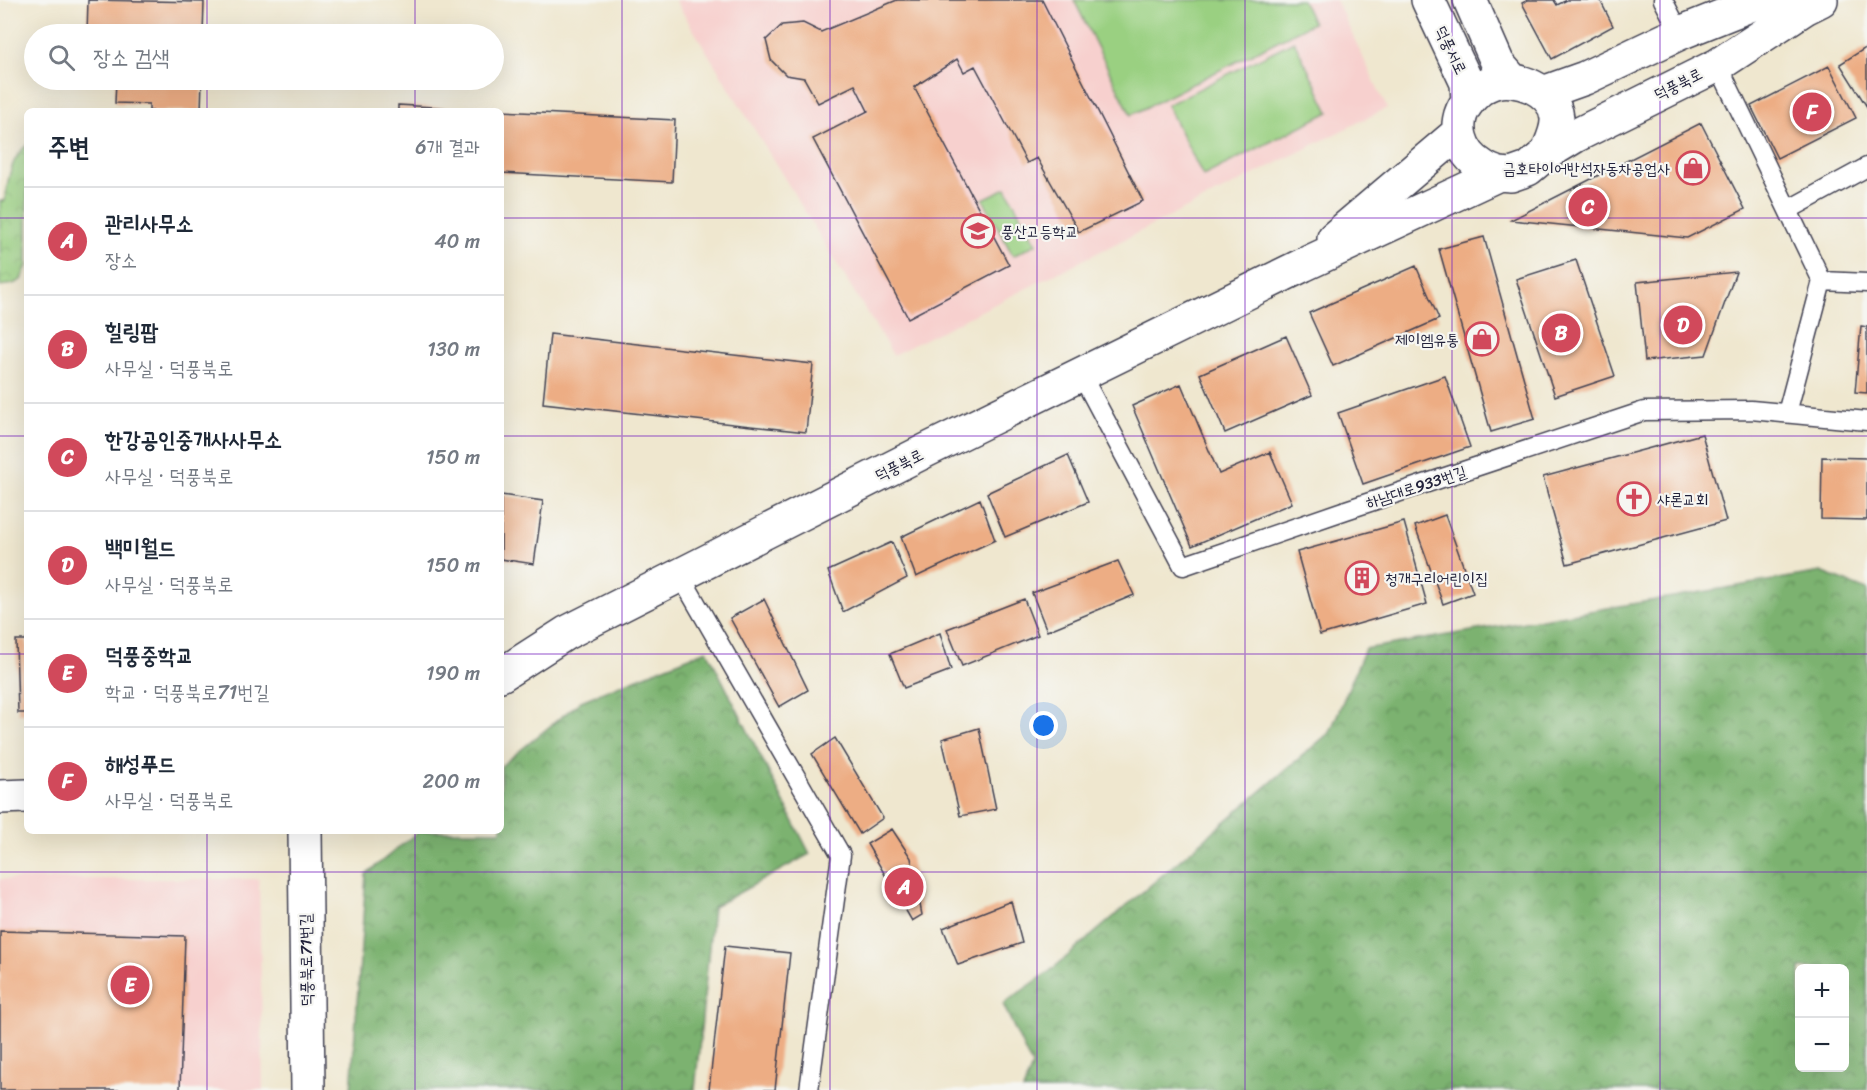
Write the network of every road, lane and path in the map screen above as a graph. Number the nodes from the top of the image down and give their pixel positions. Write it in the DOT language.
graph roads {
  1 [pos="1428,0"];
  2 [pos="1470,0"];
  3 [pos="1663,0"];
  4 [pos="1813,4"];
  5 [pos="1680,33"];
  6 [pos="1718,65"];
  7 [pos="1528,87"];
  8 [pos="1468,102"];
  9 [pos="1458,133"];
  10 [pos="1547,153"];
  11 [pos="1867,167"];
  12 [pos="1499,174"];
  13 [pos="1788,210"];
  14 [pos="1302,265"];
  15 [pos="1822,281"];
  16 [pos="1867,283"];
  17 [pos="1080,374"];
  18 [pos="1787,413"];
  19 [pos="1867,421"];
  20 [pos="680,575"];
  21 [pos="504,673"];
  22 [pos="0,796"];
  23 [pos="24,796"];
  24 [pos="305,834"];
  25 [pos="308,1090"];
  26 [pos="809,1090"];
  1 -- 8 [label="street, 덕풍서로"];
  2 -- 7 [label="street"];
  3 -- 5 [label="lane"];
  4 -- 5 [label="street, 덕풍북로"];
  4 -- 6 [label="street, 덕풍북로"];
  5 -- 7 [label="street, 덕풍북로"];
  6 -- 10 [label="street, 덕풍북로"];
  6 -- 13 [label="lane"];
  7 -- 8 [label="street, 덕풍북로"];
  7 -- 10 [label="street"];
  8 -- 9 [label="street"];
  9 -- 12 [label="street"];
  9 -- 14 [label="street, 덕풍북로"];
  10 -- 12 [label="street, 덕풍북로"];
  11 -- 13 [label="lane"];
  12 -- 14 [label="street, 덕풍북로"];
  13 -- 15 [label="lane"];
  14 -- 17 [label="street, 덕풍북로"];
  15 -- 16 [label="lane"];
  15 -- 18 [label="lane"];
  17 -- 18 [label="lane, 하남대로933번길"];
  17 -- 20 [label="street, 덕풍북로"];
  18 -- 19 [label="lane, 하남대로933번길"];
  20 -- 21 [label="street, 덕풍북로"];
  20 -- 26 [label="lane"];
  22 -- 23 [label="street"];
  24 -- 25 [label="street, 덕풍북로71번길"];
}
